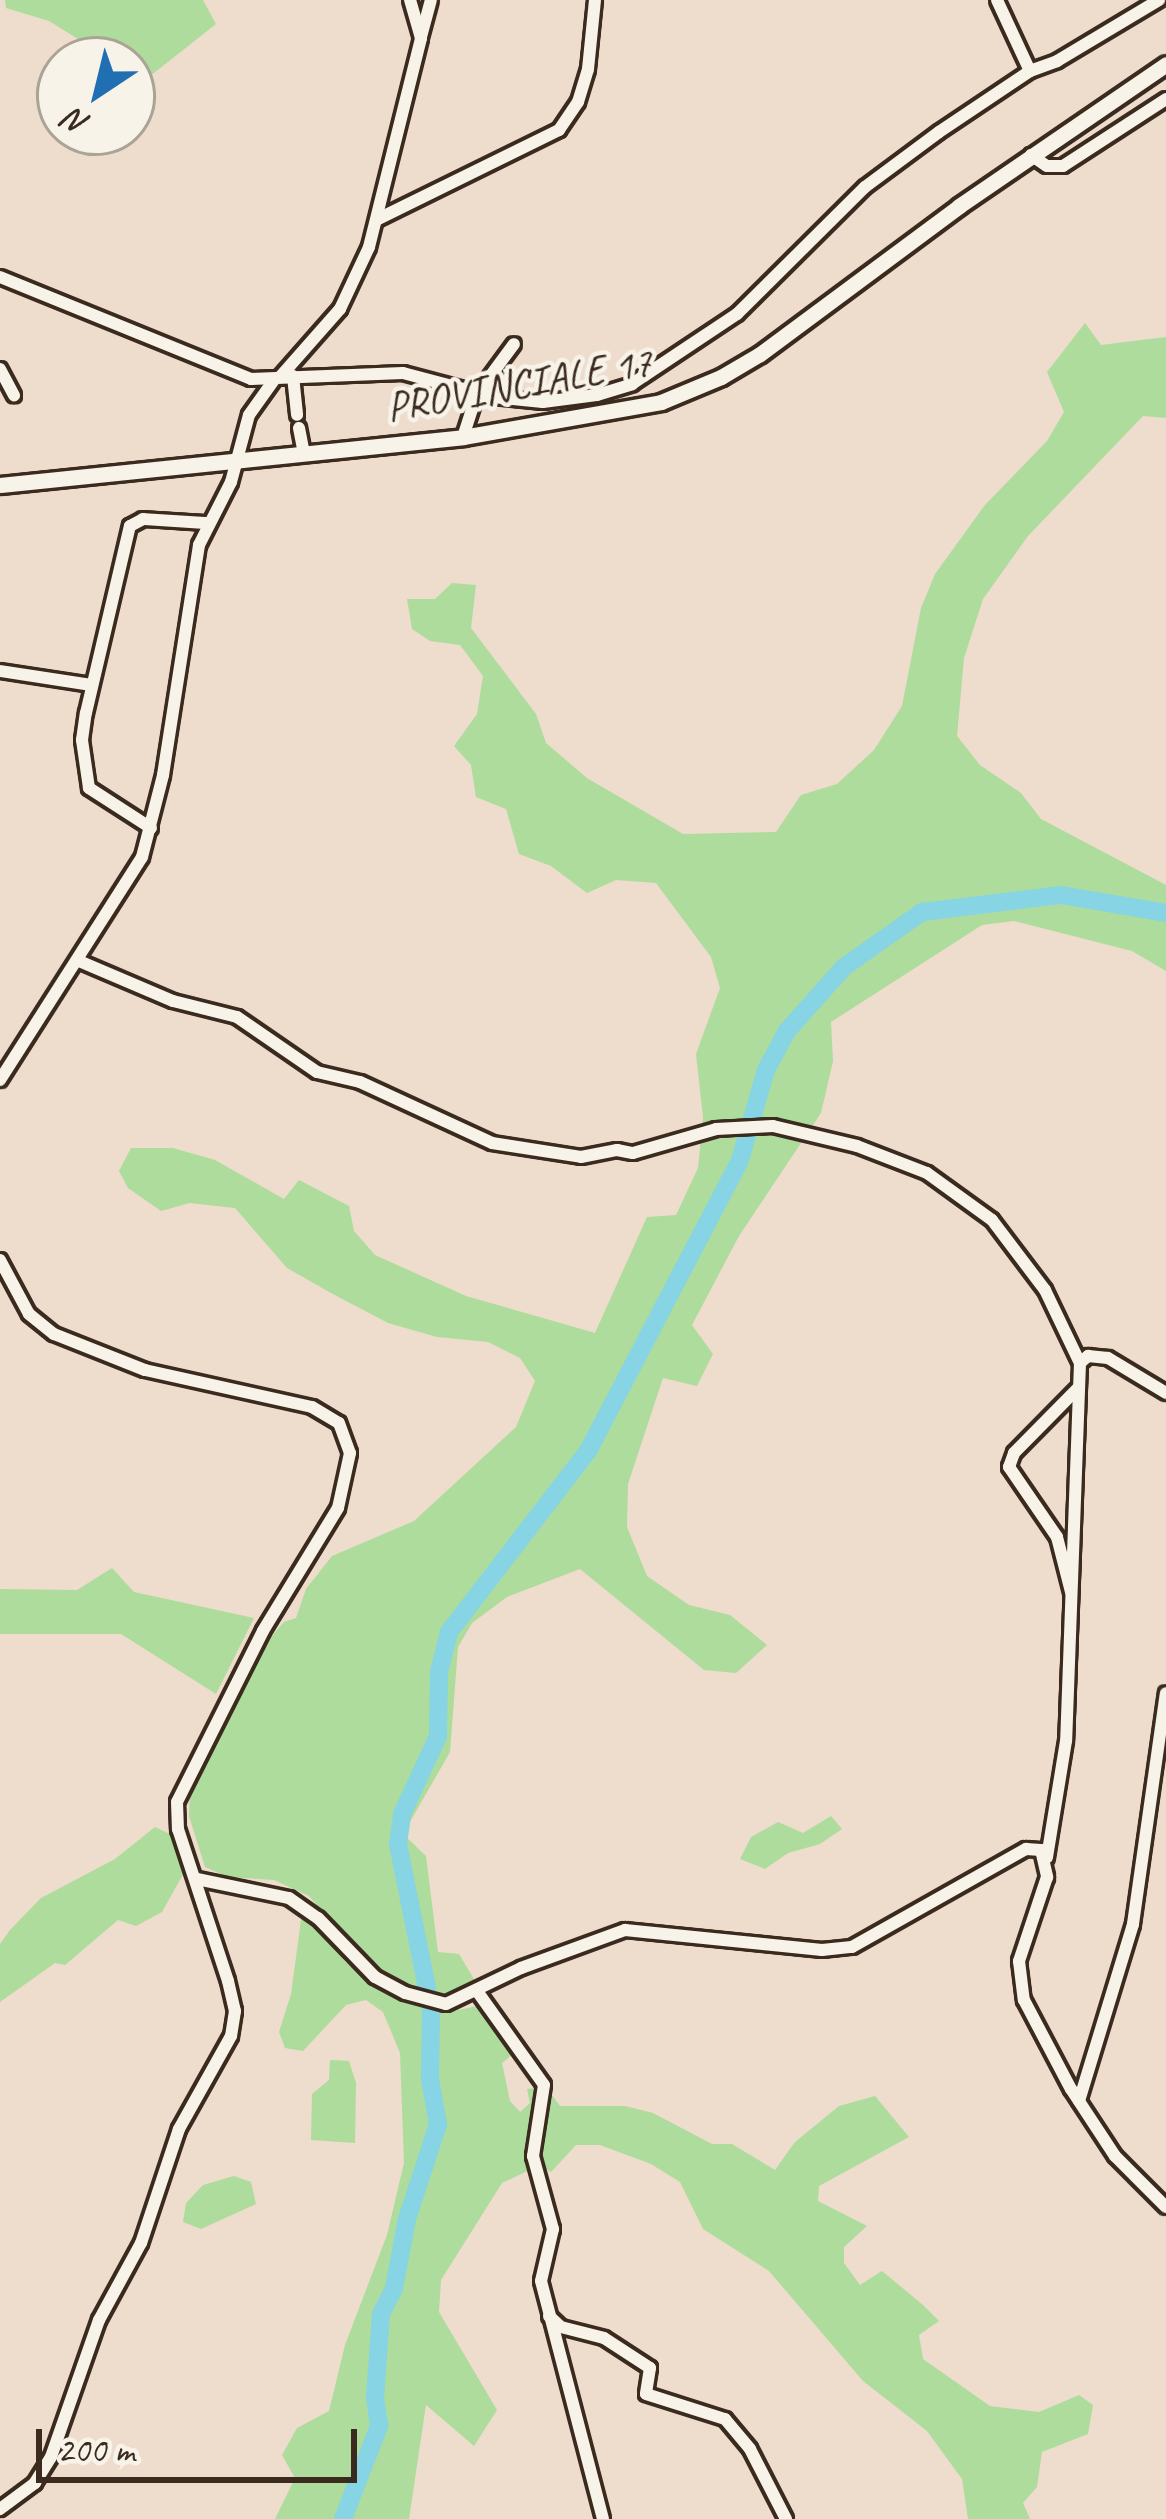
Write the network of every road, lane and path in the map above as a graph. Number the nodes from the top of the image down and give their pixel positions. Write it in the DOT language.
graph roads {
  1 [pos="410,0"];
  2 [pos="431,0"];
  3 [pos="595,0"];
  4 [pos="997,0"];
  5 [pos="1159,0"];
  6 [pos="421,38"];
  7 [pos="1166,64"];
  8 [pos="1030,70"];
  9 [pos="1166,99"];
  10 [pos="1031,155"];
  11 [pos="377,219"];
  12 [pos="0,277"];
  13 [pos="514,344"];
  14 [pos="0,369"];
  15 [pos="282,378"];
  16 [pos="477,394"];
  17 [pos="14,395"];
  18 [pos="463,437"];
  19 [pos="304,453"];
  20 [pos="239,460"];
  21 [pos="0,484"];
  22 [pos="208,523"];
  23 [pos="0,671"];
  24 [pos="92,685"];
  25 [pos="151,828"];
  26 [pos="79,961"];
  27 [pos="0,1080"];
  28 [pos="0,1260"];
  29 [pos="1081,1363"];
  30 [pos="1078,1388"];
  31 [pos="1166,1394"];
  32 [pos="1072,1599"];
  33 [pos="1166,1693"];
  34 [pos="1047,1857"];
  35 [pos="197,1880"];
  36 [pos="476,1990"];
  37 [pos="1079,2101"];
  38 [pos="1166,2207"];
  39 [pos="548,2315"];
  40 [pos="0,2509"];
  41 [pos="603,2519"];
  42 [pos="786,2519"];
  1 -- 6 [label="street"];
  2 -- 6 [label="street"];
  3 -- 11 [label="street"];
  4 -- 8 [label="street"];
  5 -- 8 [label="street"];
  6 -- 11 [label="street"];
  7 -- 10 [label="main road, PROVINCIALE 17"];
  8 -- 16 [label="street"];
  9 -- 10 [label="street"];
  10 -- 18 [label="main road, PROVINCIALE 17"];
  11 -- 15 [label="street"];
  12 -- 15 [label="street"];
  13 -- 16 [label="street"];
  14 -- 17 [label="street"];
  15 -- 16 [label="street"];
  15 -- 19 [label="street"];
  15 -- 20 [label="street"];
  16 -- 18 [label="street"];
  18 -- 19 [label="main road, PROVINCIALE 17"];
  19 -- 20 [label="main road, PROVINCIALE 17"];
  20 -- 21 [label="main road, PROVINCIALE 17"];
  20 -- 22 [label="street"];
  22 -- 24 [label="street"];
  22 -- 25 [label="street"];
  23 -- 24 [label="street"];
  24 -- 25 [label="street"];
  25 -- 26 [label="street"];
  26 -- 27 [label="street"];
  26 -- 29 [label="street"];
  28 -- 35 [label="street"];
  29 -- 30 [label="street"];
  29 -- 31 [label="street"];
  30 -- 32 [label="street"];
  30 -- 32 [label="street"];
  32 -- 34 [label="street"];
  33 -- 37 [label="street"];
  34 -- 36 [label="street"];
  34 -- 37 [label="street"];
  35 -- 36 [label="street"];
  35 -- 40 [label="street"];
  36 -- 39 [label="street"];
  37 -- 38 [label="street"];
  39 -- 41 [label="street"];
  39 -- 42 [label="street"];
}
